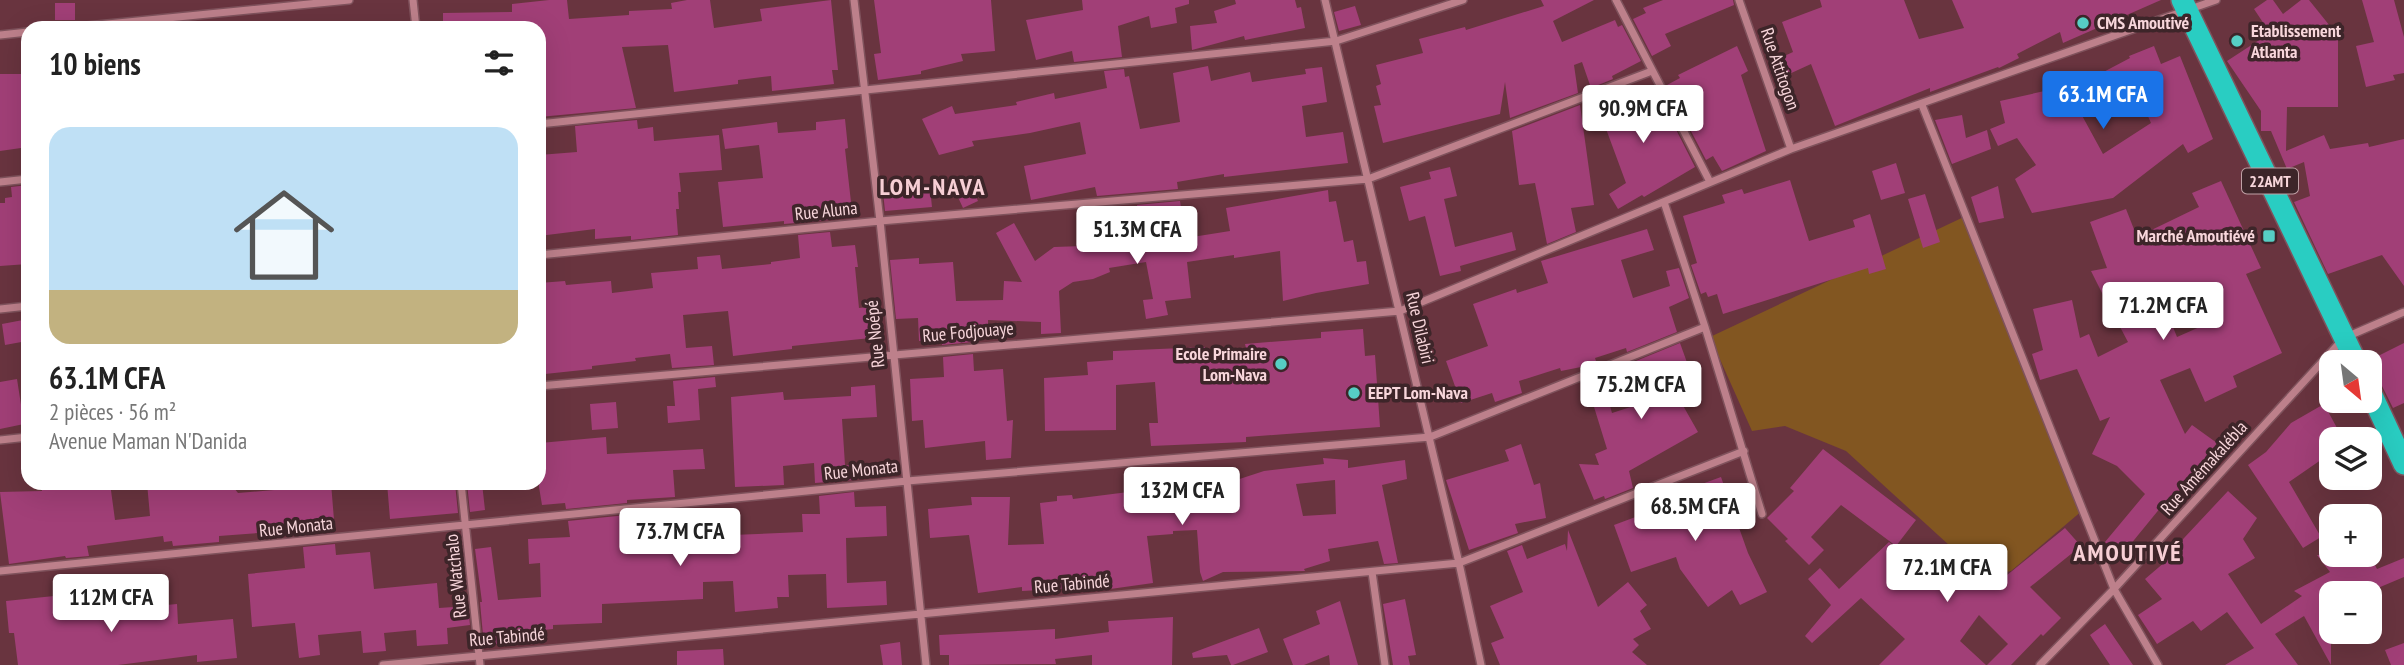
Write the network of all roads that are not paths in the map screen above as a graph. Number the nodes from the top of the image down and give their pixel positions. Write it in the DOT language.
graph roads {
  1 [pos="349,0"];
  2 [pos="413,0"];
  3 [pos="854,0"];
  4 [pos="1325,0"];
  5 [pos="1463,0"];
  6 [pos="1616,0"];
  7 [pos="1739,0"];
  8 [pos="2216,0"];
  9 [pos="2184,5"];
  10 [pos="138,21"];
  11 [pos="415,21"];
  12 [pos="21,33"];
  13 [pos="0,35"];
  14 [pos="1336,41"];
  15 [pos="1652,71"];
  16 [pos="864,88"];
  17 [pos="1922,105"];
  18 [pos="546,123"];
  19 [pos="1791,149"];
  20 [pos="21,180"];
  21 [pos="1368,180"];
  22 [pos="0,182"];
  23 [pos="1710,182"];
  24 [pos="1664,202"];
  25 [pos="880,221"];
  26 [pos="546,254"];
  27 [pos="21,307"];
  28 [pos="0,309"];
  29 [pos="1400,311"];
  30 [pos="2404,312"];
  31 [pos="1705,327"];
  32 [pos="2344,338"];
  33 [pos="2350,350"];
  34 [pos="893,354"];
  35 [pos="546,385"];
  36 [pos="2380,413"];
  37 [pos="1430,437"];
  38 [pos="21,438"];
  39 [pos="0,440"];
  40 [pos="1744,451"];
  41 [pos="2404,464"];
  42 [pos="907,481"];
  43 [pos="462,490"];
  44 [pos="1762,514"];
  45 [pos="466,525"];
  46 [pos="1460,563"];
  47 [pos="0,571"];
  48 [pos="1372,572"];
  49 [pos="2115,589"];
  50 [pos="920,614"];
  51 [pos="480,656"];
  52 [pos="383,665"];
  53 [pos="480,665"];
  54 [pos="926,665"];
  55 [pos="1385,665"];
  56 [pos="1481,665"];
  57 [pos="2040,665"];
  58 [pos="2158,665"];
  1 -- 10 [label="street"];
  2 -- 11 [label="street"];
  3 -- 16 [label="street, Rue Noépé"];
  4 -- 14 [label="street, Rue Dilabiri"];
  5 -- 14 [label="street"];
  6 -- 15 [label="street"];
  7 -- 19 [label="street, Rue Attitogon"];
  8 -- 9 [label="street, Rue Fodjouaye"];
  9 -- 17 [label="street, Rue Fodjouaye"];
  9 -- 32 [label="highway, 22AMT"];
  12 -- 13 [label="street"];
  14 -- 16 [label="street"];
  14 -- 21 [label="street, Rue Dilabiri"];
  15 -- 21 [label="street, Rue Aluna"];
  15 -- 23 [label="street"];
  16 -- 18 [label="street"];
  16 -- 25 [label="street, Rue Noépé"];
  17 -- 19 [label="street, Rue Fodjouaye"];
  17 -- 49 [label="street"];
  19 -- 23 [label="street, Rue Fodjouaye"];
  20 -- 22 [label="street"];
  21 -- 25 [label="street, Rue Aluna"];
  21 -- 29 [label="street, Rue Dilabiri"];
  23 -- 24 [label="street, Rue Fodjouaye"];
  24 -- 29 [label="street, Rue Fodjouaye"];
  24 -- 31 [label="street"];
  25 -- 26 [label="street, Rue Aluna"];
  25 -- 34 [label="street, Rue Noépé"];
  27 -- 28 [label="street"];
  29 -- 34 [label="street, Rue Fodjouaye"];
  29 -- 37 [label="street, Rue Dilabiri"];
  30 -- 32 [label="street, Rue Amémakalébla"];
  31 -- 37 [label="street, Rue Monata"];
  31 -- 40 [label="street"];
  32 -- 33 [label="highway, 22AMT"];
  32 -- 49 [label="street, Rue Amémakalébla"];
  34 -- 35 [label="street, Rue Fodjouaye"];
  34 -- 42 [label="street, Rue Noépé"];
  36 -- 41 [label="highway"];
  37 -- 42 [label="street, Rue Monata"];
  37 -- 46 [label="street, Rue Dilabiri"];
  38 -- 39 [label="street"];
  40 -- 44 [label="street"];
  40 -- 46 [label="street, Rue Tabindé"];
  42 -- 45 [label="street, Rue Monata"];
  42 -- 50 [label="street, Rue Noépé"];
  43 -- 45 [label="street, Rue Watchalo"];
  45 -- 47 [label="street, Rue Monata"];
  45 -- 51 [label="street, Rue Watchalo"];
  46 -- 48 [label="street, Rue Tabindé"];
  46 -- 56 [label="street, Rue Dilabiri"];
  48 -- 50 [label="street, Rue Tabindé"];
  48 -- 55 [label="street"];
  49 -- 57 [label="street, Rue Amémakalébla"];
  49 -- 58 [label="street"];
  50 -- 51 [label="street, Rue Tabindé"];
  50 -- 54 [label="street, Rue Noépé"];
  51 -- 52 [label="street, Rue Tabindé"];
  51 -- 53 [label="street, Rue Watchalo"];
}
